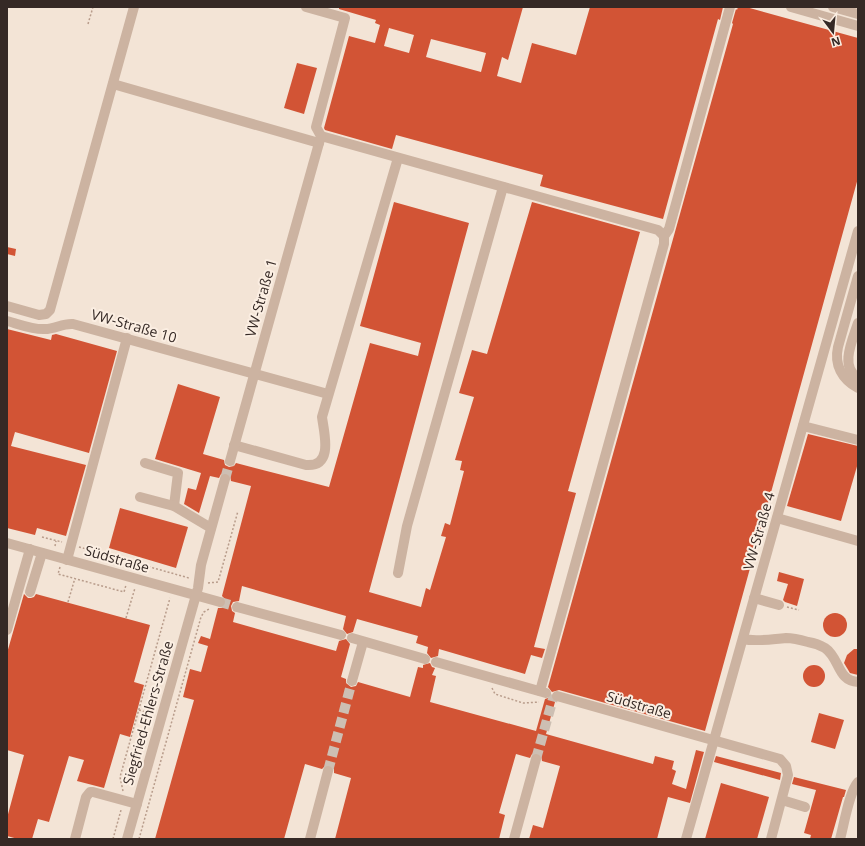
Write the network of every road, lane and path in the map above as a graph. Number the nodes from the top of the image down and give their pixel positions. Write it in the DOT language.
graph roads {
  1 [pos="93,7"];
  2 [pos="134,7"];
  3 [pos="306,7"];
  4 [pos="730,7"];
  5 [pos="791,7"];
  6 [pos="832,7"];
  7 [pos="811,10"];
  8 [pos="858,14"];
  9 [pos="88,24"];
  10 [pos="858,26"];
  11 [pos="113,84"];
  12 [pos="318,135"];
  13 [pos="398,158"];
  14 [pos="503,187"];
  15 [pos="858,231"];
  16 [pos="664,236"];
  17 [pos="858,276"];
  18 [pos="7,306"];
  19 [pos="7,321"];
  20 [pos="858,323"];
  21 [pos="127,338"];
  22 [pos="254,374"];
  23 [pos="858,378"];
  24 [pos="858,388"];
  25 [pos="328,394"];
  26 [pos="803,426"];
  27 [pos="858,440"];
  28 [pos="234,445"];
  29 [pos="230,461"];
  30 [pos="145,463"];
  31 [pos="224,479"];
  32 [pos="140,497"];
  33 [pos="174,506"];
  34 [pos="238,511"];
  35 [pos="777,518"];
  36 [pos="211,528"];
  37 [pos="42,537"];
  38 [pos="858,541"];
  39 [pos="7,543"];
  40 [pos="71,544"];
  41 [pos="30,549"];
  42 [pos="42,553"];
  43 [pos="67,560"];
  44 [pos="56,564"];
  45 [pos="398,573"];
  46 [pos="75,578"];
  47 [pos="199,580"];
  48 [pos="30,592"];
  49 [pos="171,596"];
  50 [pos="196,596"];
  51 [pos="754,598"];
  52 [pos="68,602"];
  53 [pos="216,605"];
  54 [pos="779,605"];
  55 [pos="237,607"];
  56 [pos="799,610"];
  57 [pos="126,618"];
  58 [pos="7,630"];
  59 [pos="341,635"];
  60 [pos="352,638"];
  61 [pos="743,639"];
  62 [pos="363,642"];
  63 [pos="425,659"];
  64 [pos="436,662"];
  65 [pos="352,681"];
  66 [pos="858,682"];
  67 [pos="557,696"];
  68 [pos="714,740"];
  69 [pos="536,759"];
  70 [pos="328,771"];
  71 [pos="858,782"];
  72 [pos="123,800"];
  73 [pos="782,800"];
  74 [pos="137,804"];
  75 [pos="805,807"];
  76 [pos="75,839"];
  77 [pos="113,839"];
  78 [pos="127,839"];
  79 [pos="139,839"];
  80 [pos="310,839"];
  81 [pos="514,839"];
  82 [pos="686,839"];
  83 [pos="771,839"];
  84 [pos="840,839"];
  1 -- 9 [label="path"];
  2 -- 11 [label="street"];
  3 -- 12 [label="street, VW-Straße 1"];
  4 -- 16 [label="street"];
  5 -- 7 [label="street"];
  6 -- 8 [label="street"];
  7 -- 10 [label="street"];
  11 -- 12 [label="street"];
  11 -- 18 [label="street"];
  12 -- 13 [label="street"];
  12 -- 22 [label="street, VW-Straße 1"];
  13 -- 14 [label="street"];
  13 -- 25 [label="street"];
  14 -- 16 [label="street"];
  14 -- 45 [label="street"];
  15 -- 26 [label="street, VW-Straße 4"];
  16 -- 64 [label="street"];
  17 -- 24 [label="street"];
  19 -- 21 [label="street, VW-Straße 10"];
  20 -- 23 [label="street"];
  21 -- 22 [label="street, VW-Straße 10"];
  21 -- 40 [label="street"];
  22 -- 25 [label="street, VW-Straße 10"];
  22 -- 28 [label="street, VW-Straße 1"];
  25 -- 28 [label="street"];
  26 -- 27 [label="street"];
  26 -- 35 [label="street, VW-Straße 4"];
  28 -- 29 [label="street, VW-Straße 1"];
  30 -- 33 [label="street"];
  31 -- 36 [label="street"];
  32 -- 33 [label="street"];
  33 -- 36 [label="street"];
  34 -- 47 [label="path"];
  35 -- 38 [label="street"];
  35 -- 51 [label="street, VW-Straße 4"];
  36 -- 47 [label="street"];
  37 -- 40 [label="path"];
  39 -- 41 [label="street, Südstraße"];
  40 -- 43 [label="street"];
  40 -- 47 [label="path"];
  41 -- 42 [label="street, Südstraße"];
  41 -- 58 [label="street"];
  42 -- 43 [label="street, Südstraße"];
  42 -- 48 [label="street"];
  43 -- 50 [label="street, Südstraße"];
  44 -- 46 [label="path"];
  46 -- 52 [label="path"];
  46 -- 57 [label="path"];
  47 -- 50 [label="street"];
  49 -- 72 [label="path"];
  50 -- 53 [label="street, Südstraße"];
  50 -- 74 [label="street, Siegfried-Ehlers-Straße"];
  51 -- 54 [label="street"];
  51 -- 61 [label="street, VW-Straße 4"];
  53 -- 79 [label="path"];
  54 -- 56 [label="path"];
  55 -- 59 [label="street"];
  60 -- 62 [label="street"];
  61 -- 66 [label="street"];
  61 -- 68 [label="street, VW-Straße 4"];
  62 -- 63 [label="street"];
  62 -- 65 [label="street"];
  67 -- 68 [label="street, Südstraße"];
  68 -- 73 [label="street, Südstraße"];
  68 -- 82 [label="street, VW-Straße 4"];
  69 -- 81 [label="street"];
  70 -- 80 [label="street"];
  71 -- 84 [label="street"];
  72 -- 74 [label="street"];
  72 -- 76 [label="street"];
  72 -- 77 [label="path"];
  73 -- 75 [label="street"];
  73 -- 83 [label="street, Südstraße"];
  74 -- 78 [label="street, Siegfried-Ehlers-Straße"];
}
